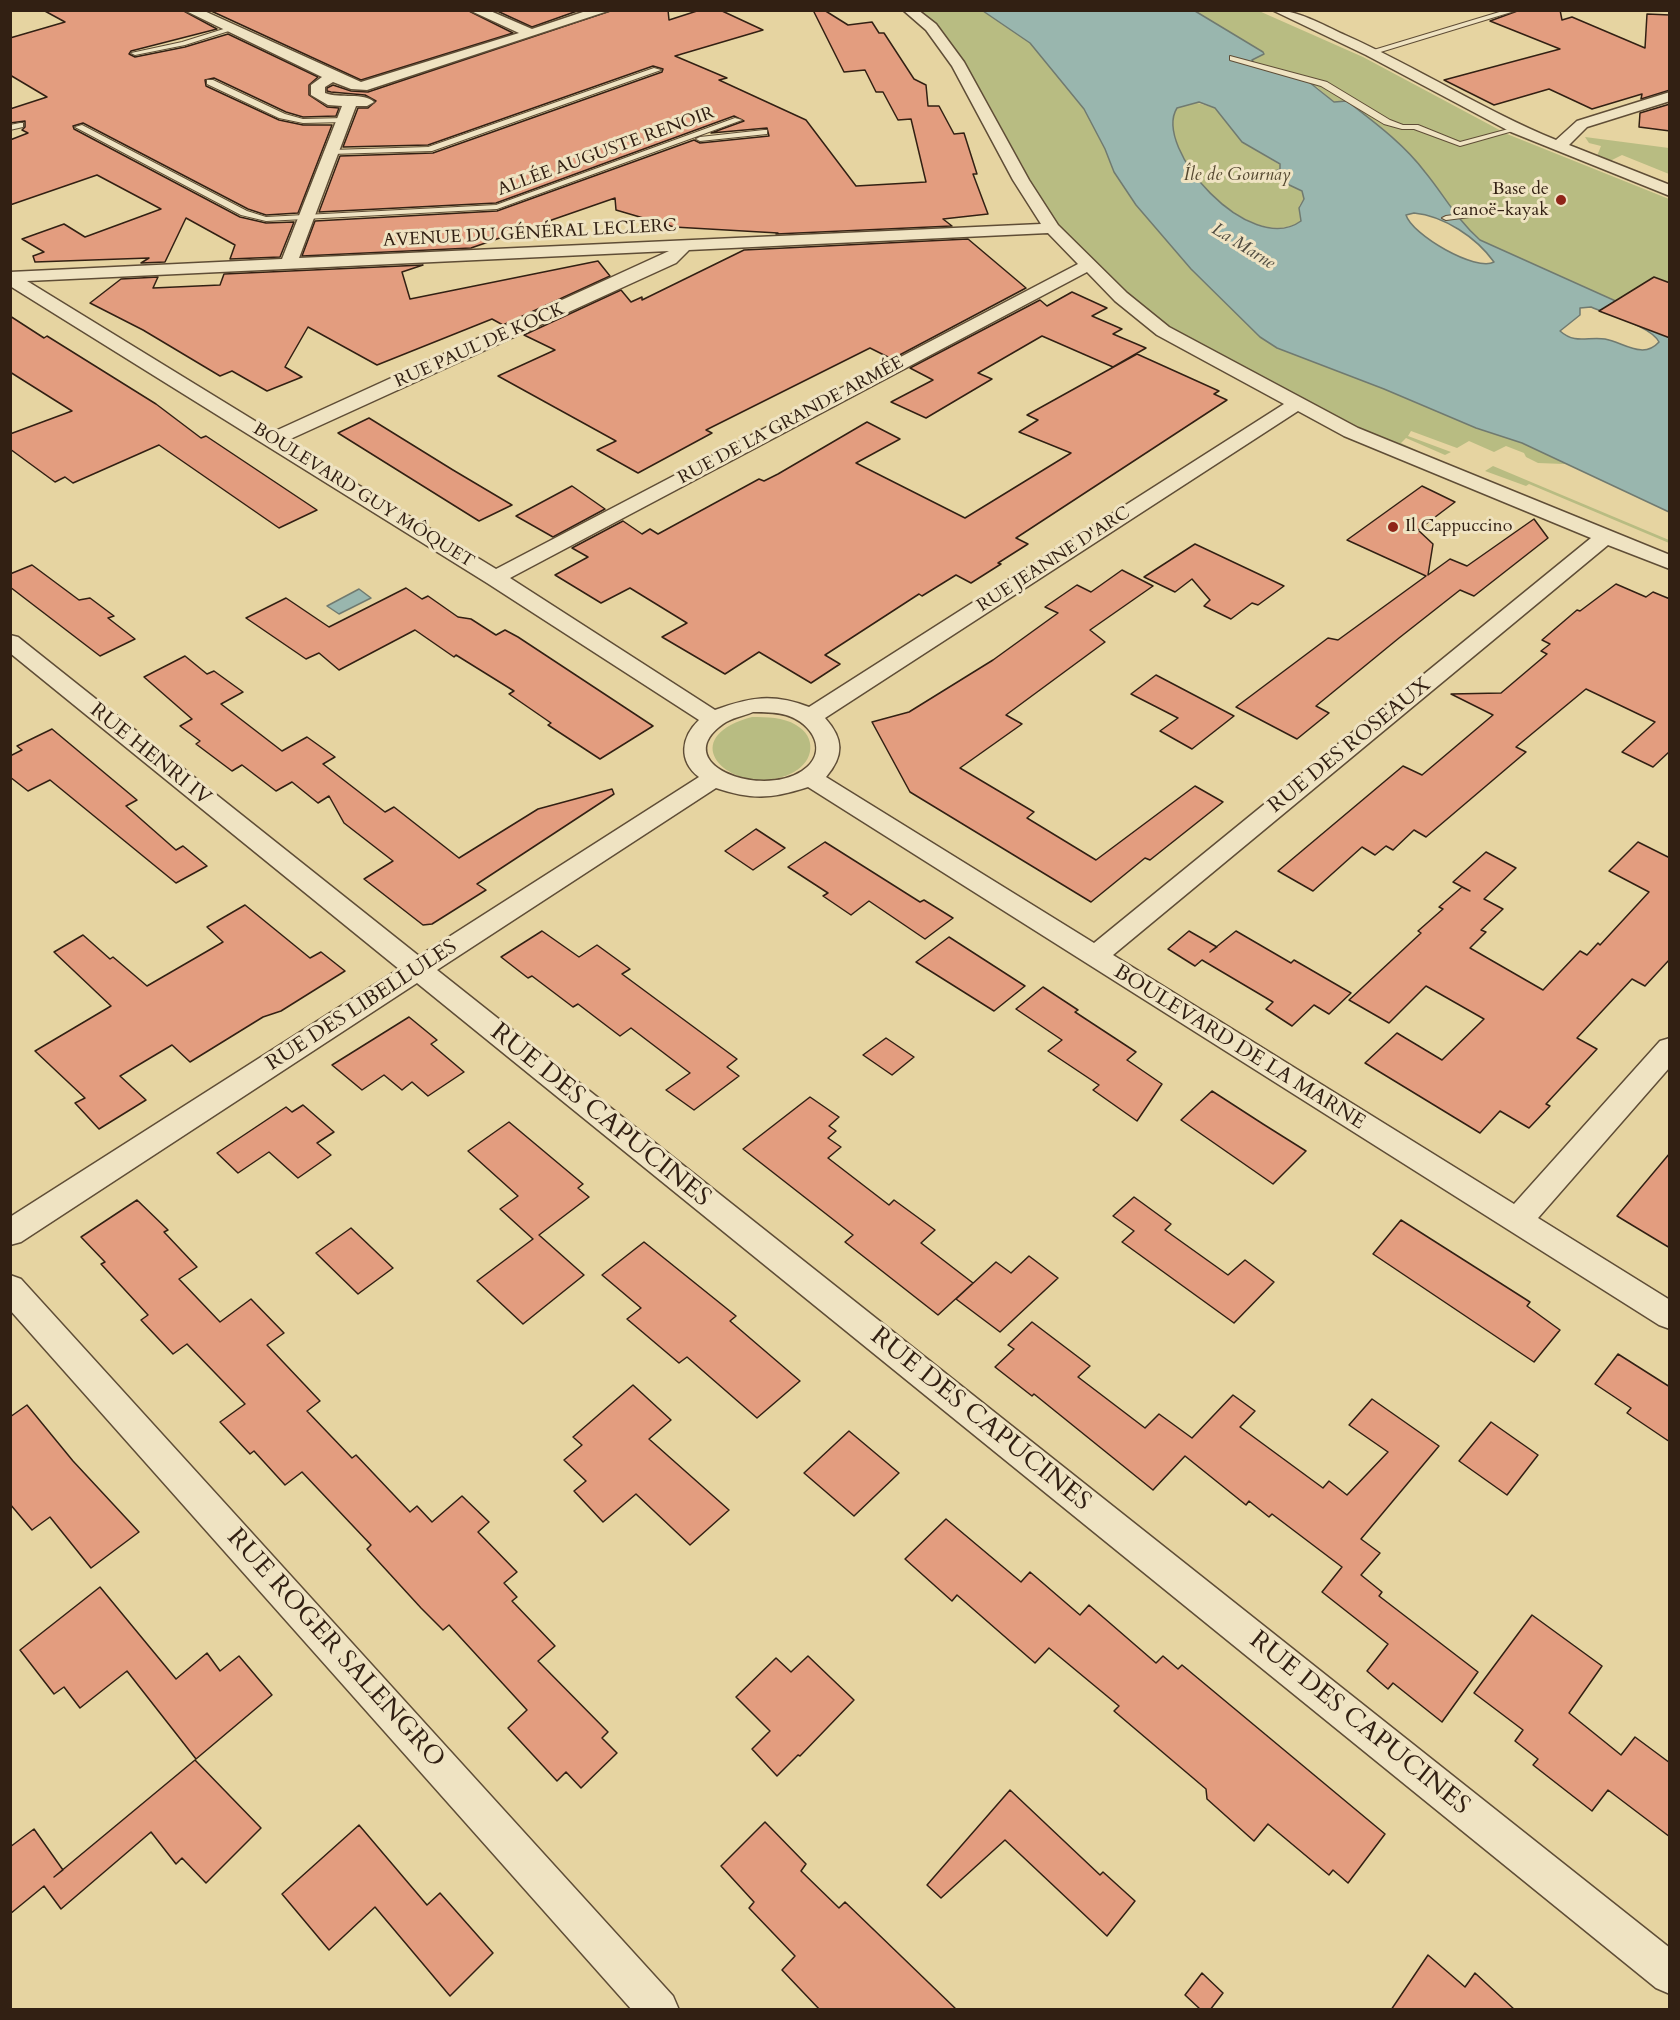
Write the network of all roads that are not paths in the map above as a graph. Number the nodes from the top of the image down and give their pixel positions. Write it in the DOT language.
graph roads {
  1 [pos="190,10"];
  2 [pos="475,10"];
  3 [pos="605,10"];
  4 [pos="909,10"];
  5 [pos="1278,10"];
  6 [pos="1515,10"];
  7 [pos="1523,15"];
  8 [pos="230,29"];
  9 [pos="531,33"];
  10 [pos="135,54"];
  11 [pos="1376,54"];
  12 [pos="1233,58"];
  13 [pos="657,70"];
  14 [pos="333,76"];
  15 [pos="393,79"];
  16 [pos="210,82"];
  17 [pos="1669,96"];
  18 [pos="350,104"];
  19 [pos="344,120"];
  20 [pos="738,120"];
  21 [pos="21,125"];
  22 [pos="10,128"];
  23 [pos="79,128"];
  24 [pos="1516,129"];
  25 [pos="764,132"];
  26 [pos="677,142"];
  27 [pos="1557,147"];
  28 [pos="332,152"];
  29 [pos="1670,192"];
  30 [pos="1530,207"];
  31 [pos="304,218"];
  32 [pos="1446,218"];
  33 [pos="1052,228"];
  34 [pos="684,246"];
  35 [pos="288,265"];
  36 [pos="1088,265"];
  37 [pos="10,278"];
  38 [pos="1297,404"];
  39 [pos="272,440"];
  40 [pos="1606,536"];
  41 [pos="1670,563"];
  42 [pos="495,578"];
  43 [pos="10,642"];
  44 [pos="810,717"];
  45 [pos="713,719"];
  46 [pos="810,778"];
  47 [pos="713,780"];
  48 [pos="290,867"];
  49 [pos="1094,957"];
  50 [pos="418,970"];
  51 [pos="1670,1048"];
  52 [pos="1517,1221"];
  53 [pos="10,1233"];
  54 [pos="10,1288"];
  55 [pos="1670,1316"];
  56 [pos="1670,1974"];
  57 [pos="658,2010"];
  1 -- 8 [label="street"];
  2 -- 9 [label="street"];
  3 -- 9 [label="street"];
  4 -- 33 [label="street"];
  5 -- 11 [label="street"];
  6 -- 11 [label="lane"];
  7 -- 11 [label="lane"];
  8 -- 10 [label="lane"];
  8 -- 14 [label="street"];
  9 -- 15 [label="street"];
  11 -- 24 [label="street"];
  12 -- 24 [label="lane"];
  13 -- 28 [label="lane"];
  14 -- 15 [label="street"];
  14 -- 18 [label="street"];
  15 -- 18 [label="street"];
  16 -- 19 [label="lane"];
  17 -- 27 [label="street"];
  18 -- 19 [label="street"];
  19 -- 28 [label="street"];
  20 -- 26 [label="lane, ALLÉE AUGUSTE RENOIR"];
  21 -- 22 [label="lane"];
  23 -- 31 [label="lane, ALLÉE AUGUSTE RENOIR"];
  24 -- 27 [label="street"];
  25 -- 26 [label="lane"];
  26 -- 31 [label="lane, ALLÉE AUGUSTE RENOIR"];
  27 -- 29 [label="street"];
  28 -- 31 [label="street"];
  30 -- 32 [label="lane"];
  31 -- 35 [label="street"];
  33 -- 34 [label="street, AVENUE DU GÉNÉRAL LECLERC"];
  33 -- 36 [label="street"];
  34 -- 35 [label="street, AVENUE DU GÉNÉRAL LECLERC"];
  34 -- 39 [label="street, RUE PAUL DE KOCK"];
  35 -- 37 [label="street, AVENUE DU GÉNÉRAL LECLERC"];
  36 -- 38 [label="street"];
  36 -- 42 [label="street, RUE DE LA GRANDE ARMÉE"];
  37 -- 39 [label="street, BOULEVARD GUY MÔQUET"];
  38 -- 40 [label="street"];
  38 -- 44 [label="street, RUE JEANNE D'ARC"];
  39 -- 42 [label="street, BOULEVARD GUY MÔQUET"];
  40 -- 41 [label="street"];
  40 -- 49 [label="street, RUE DES ROSEAUX"];
  42 -- 45 [label="street, BOULEVARD GUY MÔQUET"];
  43 -- 48 [label="street, RUE HENRI IV"];
  44 -- 45 [label="street"];
  44 -- 46 [label="street"];
  45 -- 47 [label="street"];
  46 -- 47 [label="street"];
  46 -- 49 [label="street, BOULEVARD DE LA MARNE"];
  47 -- 50 [label="street, RUE DES LIBELLULES"];
  48 -- 50 [label="street, RUE DES CAPUCINES"];
  49 -- 52 [label="street, BOULEVARD DE LA MARNE"];
  50 -- 53 [label="street, RUE DES LIBELLULES"];
  50 -- 56 [label="street, RUE DES CAPUCINES"];
  51 -- 52 [label="street"];
  52 -- 55 [label="street, BOULEVARD DE LA MARNE"];
  54 -- 57 [label="street, RUE ROGER SALENGRO"];
}
